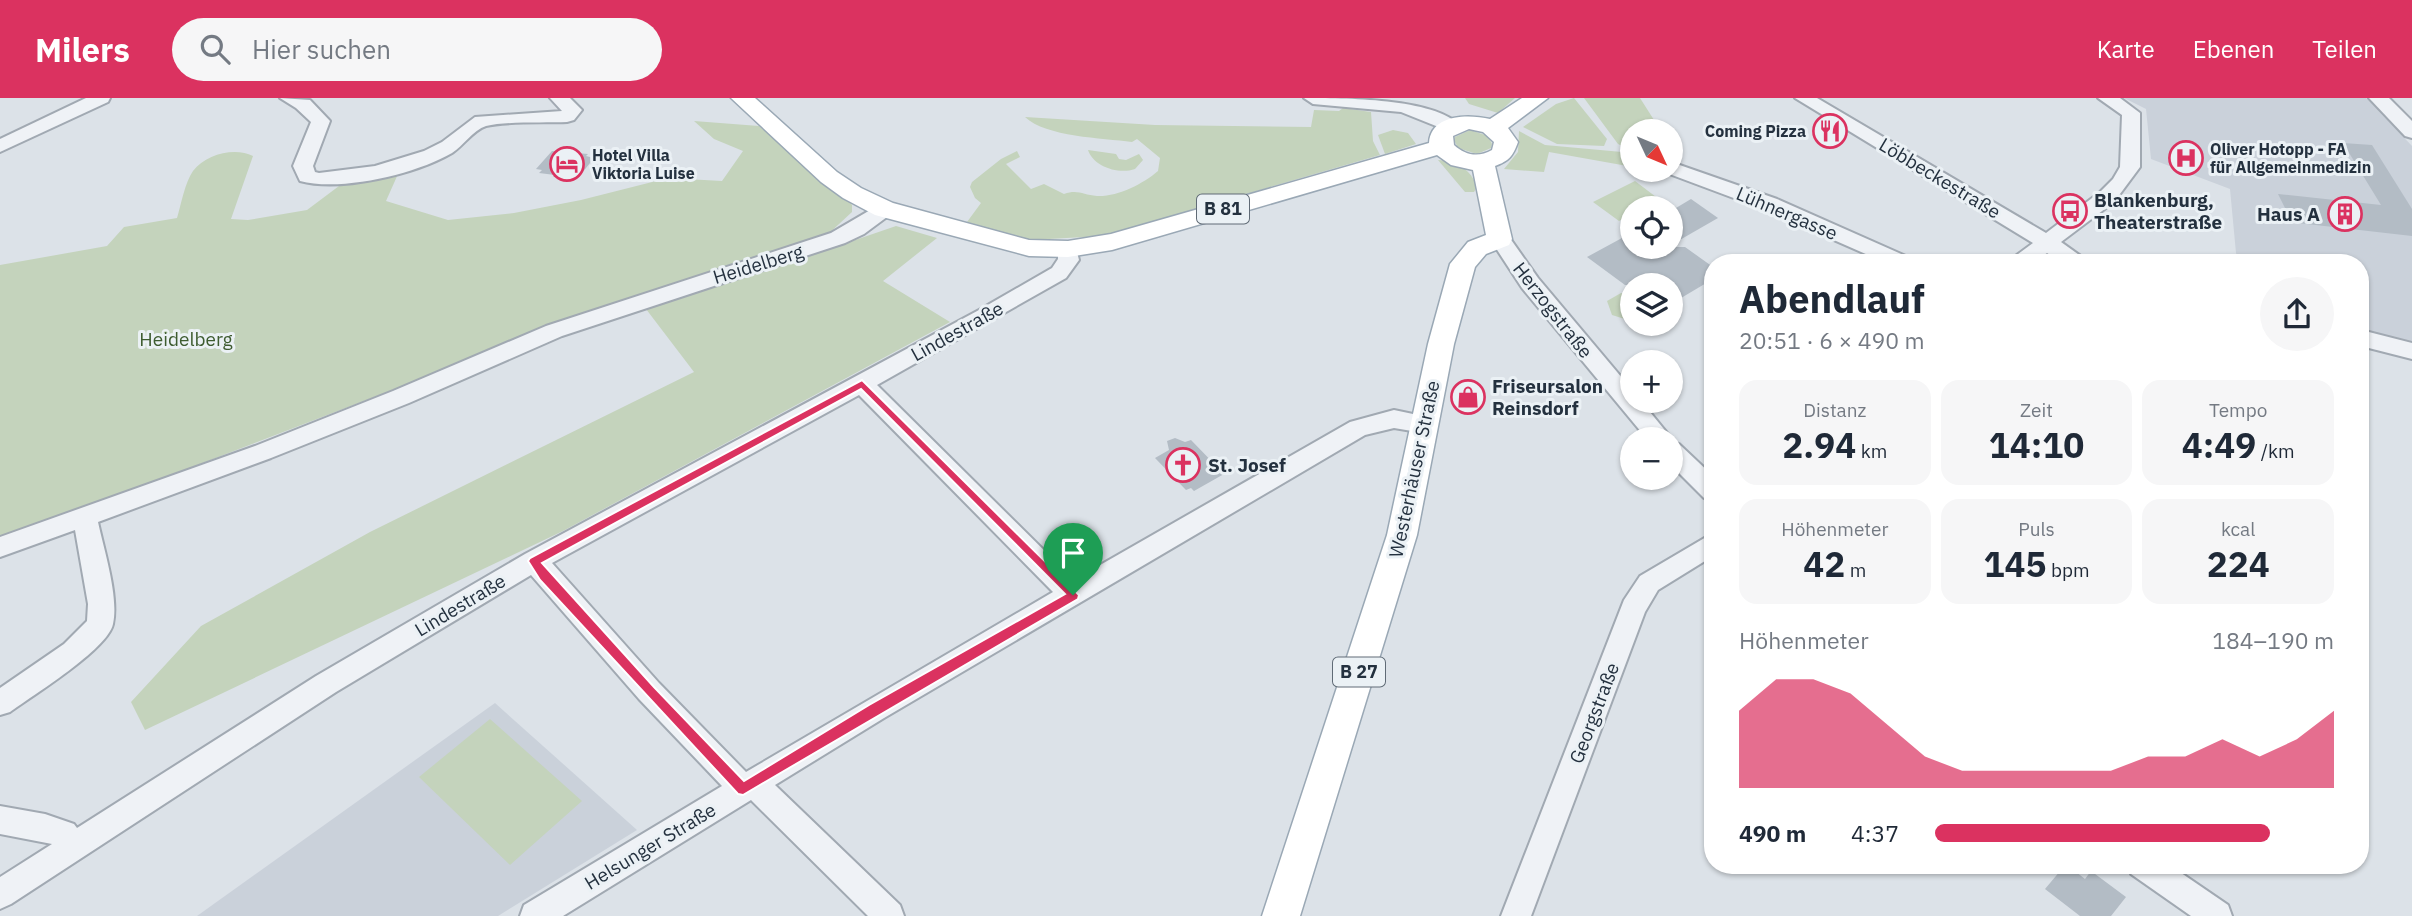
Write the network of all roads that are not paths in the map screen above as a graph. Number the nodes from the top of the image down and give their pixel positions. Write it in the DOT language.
graph roads {
  1 [pos="101,98"];
  2 [pos="289,98"];
  3 [pos="559,98"];
  4 [pos="742,98"];
  5 [pos="1313,98"];
  6 [pos="1537,98"];
  7 [pos="1804,98"];
  8 [pos="2107,98"];
  9 [pos="2378,98"];
  10 [pos="1493,128"];
  11 [pos="2412,132"];
  12 [pos="1447,137"];
  13 [pos="0,146"];
  14 [pos="1482,162"];
  15 [pos="1684,173"];
  16 [pos="884,209"];
  17 [pos="1500,239"];
  18 [pos="2044,243"];
  19 [pos="1068,249"];
  20 [pos="1883,254"];
  21 [pos="2031,254"];
  22 [pos="2062,254"];
  23 [pos="2369,340"];
  24 [pos="2412,351"];
  25 [pos="862,384"];
  26 [pos="1424,424"];
  27 [pos="1650,427"];
  28 [pos="1683,461"];
  29 [pos="1704,480"];
  30 [pos="85,517"];
  31 [pos="0,547"];
  32 [pos="1704,549"];
  33 [pos="534,561"];
  34 [pos="1073,595"];
  35 [pos="0,702"];
  36 [pos="748,786"];
  37 [pos="0,820"];
  38 [pos="71,846"];
  39 [pos="2155,874"];
  40 [pos="0,894"];
  41 [pos="2204,913"];
  42 [pos="535,916"];
  43 [pos="889,916"];
  44 [pos="1281,916"];
  45 [pos="1516,916"];
  1 -- 13 [label="street"];
  2 -- 3 [label="street"];
  4 -- 16 [label="main road, B 81"];
  5 -- 12 [label="street"];
  6 -- 10 [label="main road"];
  7 -- 18 [label="street, Löbbeckestraße"];
  8 -- 18 [label="street"];
  9 -- 11 [label="street"];
  10 -- 12 [label="main road"];
  10 -- 14 [label="main road"];
  12 -- 14 [label="main road"];
  12 -- 19 [label="main road, B 81"];
  14 -- 17 [label="main road, Herzogstraße"];
  15 -- 20 [label="street, Lühnergasse"];
  16 -- 19 [label="main road, B 81"];
  16 -- 30 [label="street, Heidelberg"];
  17 -- 26 [label="main road, Westerhäuser Straße / B 27"];
  17 -- 27 [label="street, Herzogstraße"];
  18 -- 21 [label="street"];
  18 -- 22 [label="street, Löbbeckestraße"];
  19 -- 25 [label="street, Lindestraße"];
  23 -- 24 [label="street"];
  25 -- 33 [label="street, Lindestraße"];
  25 -- 34 [label="street"];
  26 -- 34 [label="street, Helsunger Straße"];
  26 -- 44 [label="main road, Westerhäuser Straße / B 27"];
  28 -- 29 [label="street"];
  30 -- 31 [label="street, Heidelberg"];
  30 -- 35 [label="street"];
  32 -- 45 [label="street, Georgstraße"];
  33 -- 36 [label="street"];
  33 -- 38 [label="street, Lindestraße"];
  34 -- 36 [label="street, Helsunger Straße"];
  36 -- 42 [label="street, Helsunger Straße"];
  36 -- 43 [label="street"];
  37 -- 38 [label="street"];
  38 -- 40 [label="street, Lindestraße"];
  39 -- 41 [label="street"];
}
